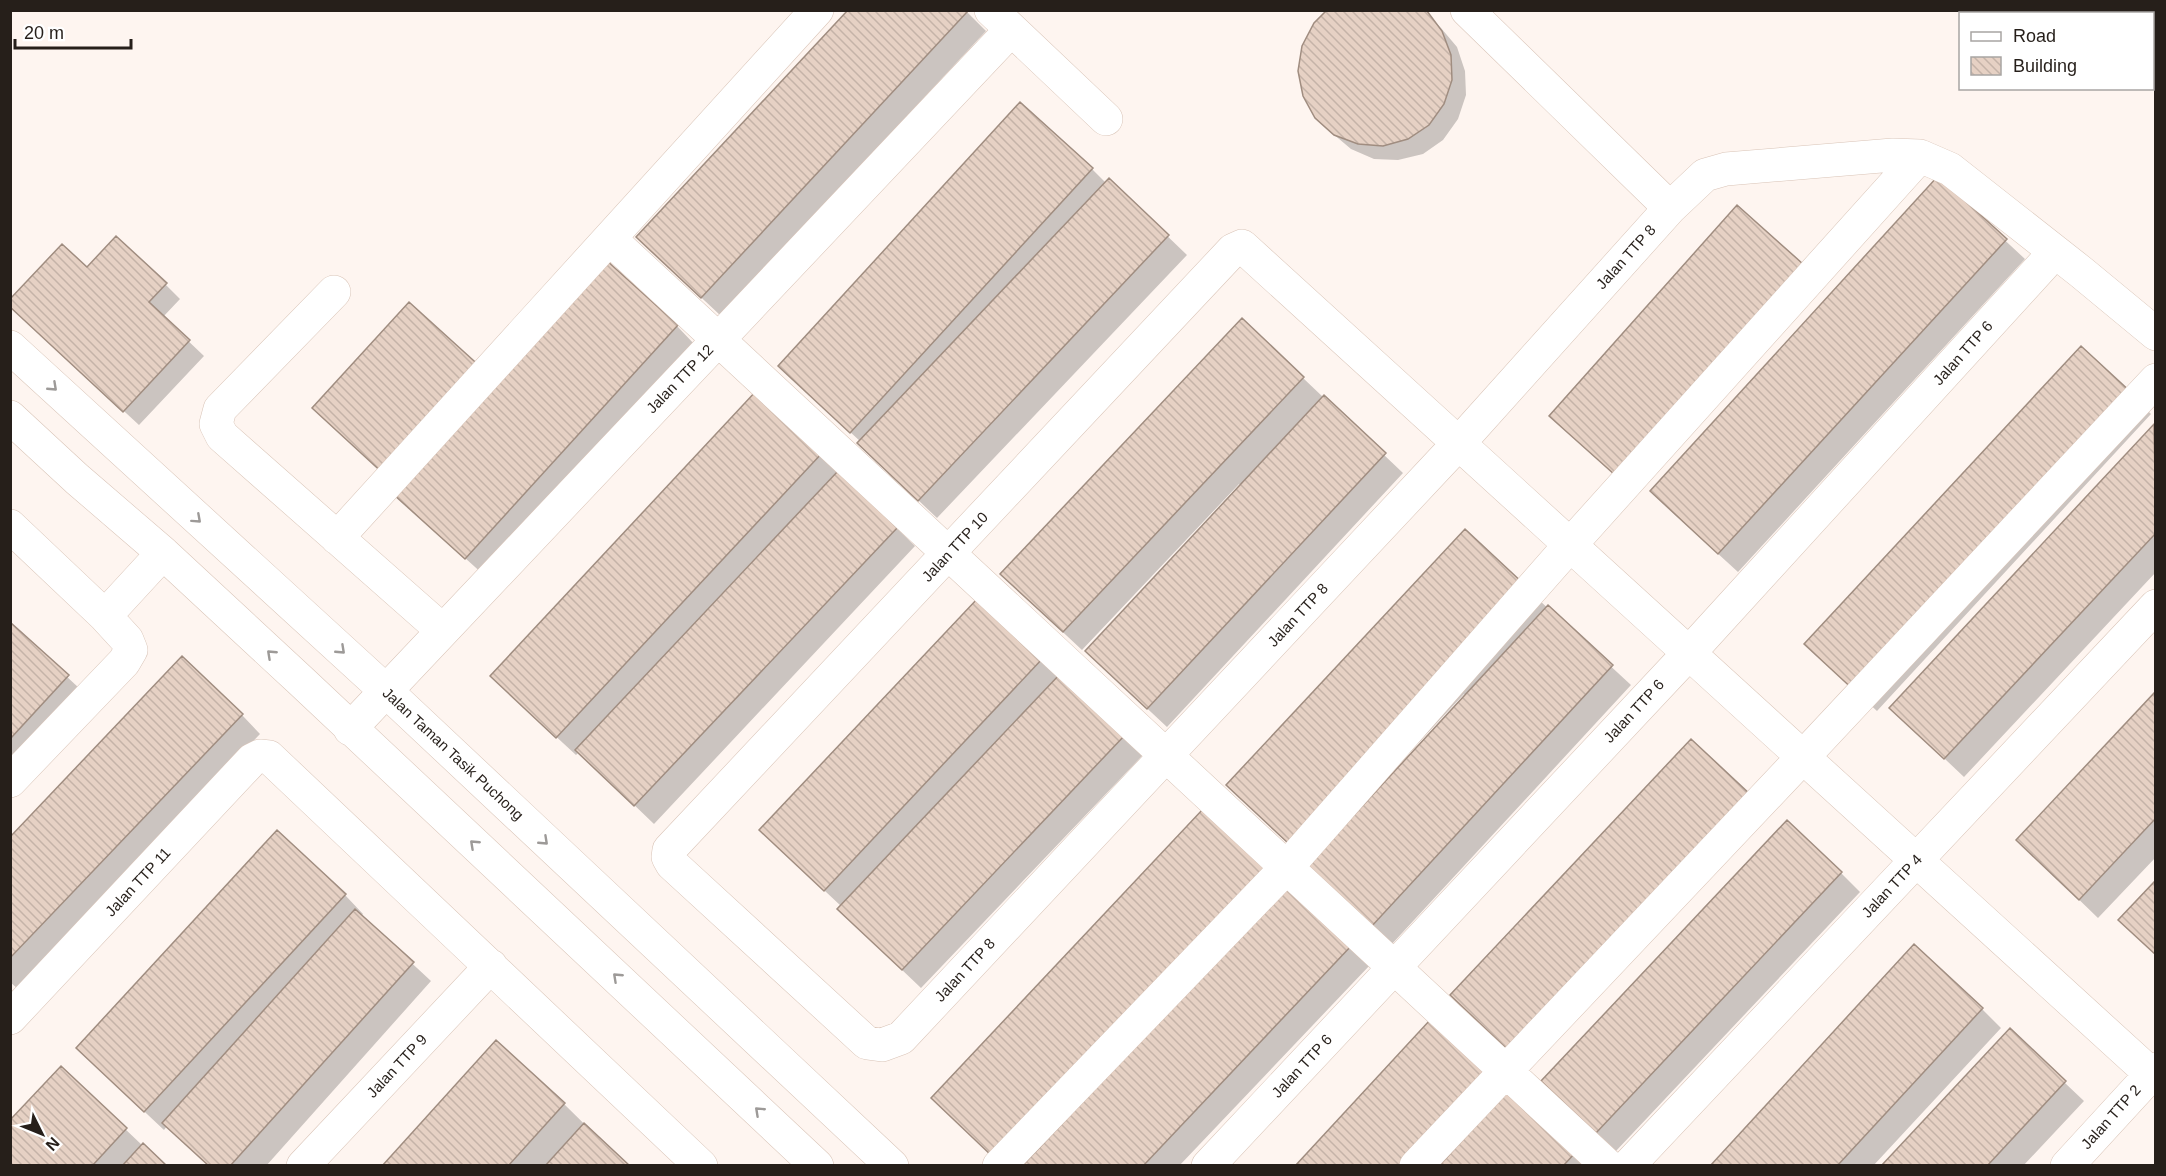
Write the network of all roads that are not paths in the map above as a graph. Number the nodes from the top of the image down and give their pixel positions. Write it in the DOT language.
graph roads {
  1 [pos="817,10"];
  2 [pos="1467,10"];
  3 [pos="1001,20"];
  4 [pos="1106,119"];
  5 [pos="1920,156"];
  6 [pos="1670,208"];
  7 [pos="610,239"];
  8 [pos="2055,252"];
  9 [pos="334,292"];
  10 [pos="2156,334"];
  11 [pos="718,339"];
  12 [pos="10,347"];
  13 [pos="2156,380"];
  14 [pos="10,417"];
  15 [pos="112,441"];
  16 [pos="1458,444"];
  17 [pos="77,479"];
  18 [pos="10,526"];
  19 [pos="337,538"];
  20 [pos="1570,545"];
  21 [pos="163,553"];
  22 [pos="949,554"];
  23 [pos="2156,606"];
  24 [pos="105,616"];
  25 [pos="442,630"];
  26 [pos="1689,654"];
  27 [pos="385,690"];
  28 [pos="350,729"];
  29 [pos="1166,755"];
  30 [pos="1803,757"];
  31 [pos="10,781"];
  32 [pos="1916,860"];
  33 [pos="1287,867"];
  34 [pos="492,966"];
  35 [pos="1395,967"];
  36 [pos="10,1018"];
  37 [pos="882,1045"];
  38 [pos="1505,1070"];
  39 [pos="2153,1072"];
  40 [pos="831,1109"];
  41 [pos="806,1155"];
  42 [pos="303,1166"];
  43 [pos="701,1166"];
  44 [pos="892,1166"];
  45 [pos="999,1166"];
  46 [pos="1208,1166"];
  47 [pos="1416,1166"];
  48 [pos="1608,1166"];
  49 [pos="1628,1166"];
  50 [pos="2067,1166"];
  1 -- 7 [label="street"];
  2 -- 6 [label="street"];
  3 -- 4 [label="street"];
  3 -- 11 [label="street, Jalan TTP 12"];
  5 -- 6 [label="street, Jalan TTP 8"];
  5 -- 8 [label="street"];
  5 -- 20 [label="street"];
  6 -- 16 [label="street, Jalan TTP 8"];
  7 -- 11 [label="street"];
  7 -- 19 [label="street"];
  8 -- 10 [label="street"];
  8 -- 26 [label="street, Jalan TTP 6"];
  9 -- 19 [label="street"];
  11 -- 22 [label="street"];
  11 -- 25 [label="street, Jalan TTP 12"];
  12 -- 15 [label="street, Jalan Taman Tasik Puchong, one-way"];
  13 -- 30 [label="street"];
  14 -- 17 [label="street"];
  15 -- 17 [label="street"];
  15 -- 27 [label="street, Jalan Taman Tasik Puchong, one-way"];
  16 -- 20 [label="street"];
  16 -- 22 [label="street, Jalan TTP 10"];
  16 -- 29 [label="street, Jalan TTP 8"];
  17 -- 21 [label="street"];
  18 -- 24 [label="street"];
  19 -- 25 [label="street"];
  20 -- 26 [label="street"];
  20 -- 33 [label="street"];
  21 -- 24 [label="street"];
  28 -- 21 [label="street, one-way"];
  22 -- 29 [label="street"];
  22 -- 37 [label="street, Jalan TTP 10"];
  23 -- 32 [label="street, Jalan TTP 4"];
  24 -- 31 [label="street"];
  25 -- 27 [label="street, Jalan TTP 12"];
  26 -- 30 [label="street"];
  26 -- 35 [label="street, Jalan TTP 6"];
  27 -- 28 [label="street, Jalan TTP 12"];
  27 -- 40 [label="street, Jalan Taman Tasik Puchong, one-way"];
  41 -- 28 [label="street, one-way"];
  29 -- 33 [label="street"];
  29 -- 37 [label="street, Jalan TTP 8"];
  30 -- 32 [label="street"];
  30 -- 38 [label="street"];
  32 -- 39 [label="street"];
  32 -- 49 [label="street, Jalan TTP 4"];
  33 -- 35 [label="street"];
  33 -- 45 [label="street"];
  34 -- 36 [label="street, Jalan TTP 11"];
  34 -- 42 [label="street, Jalan TTP 9"];
  34 -- 43 [label="street"];
  35 -- 38 [label="street"];
  35 -- 46 [label="street, Jalan TTP 6"];
  38 -- 47 [label="street"];
  38 -- 48 [label="street"];
  39 -- 50 [label="street, Jalan TTP 2"];
  40 -- 41 [label="street"];
  40 -- 44 [label="street, Jalan Taman Tasik Puchong"];
}
